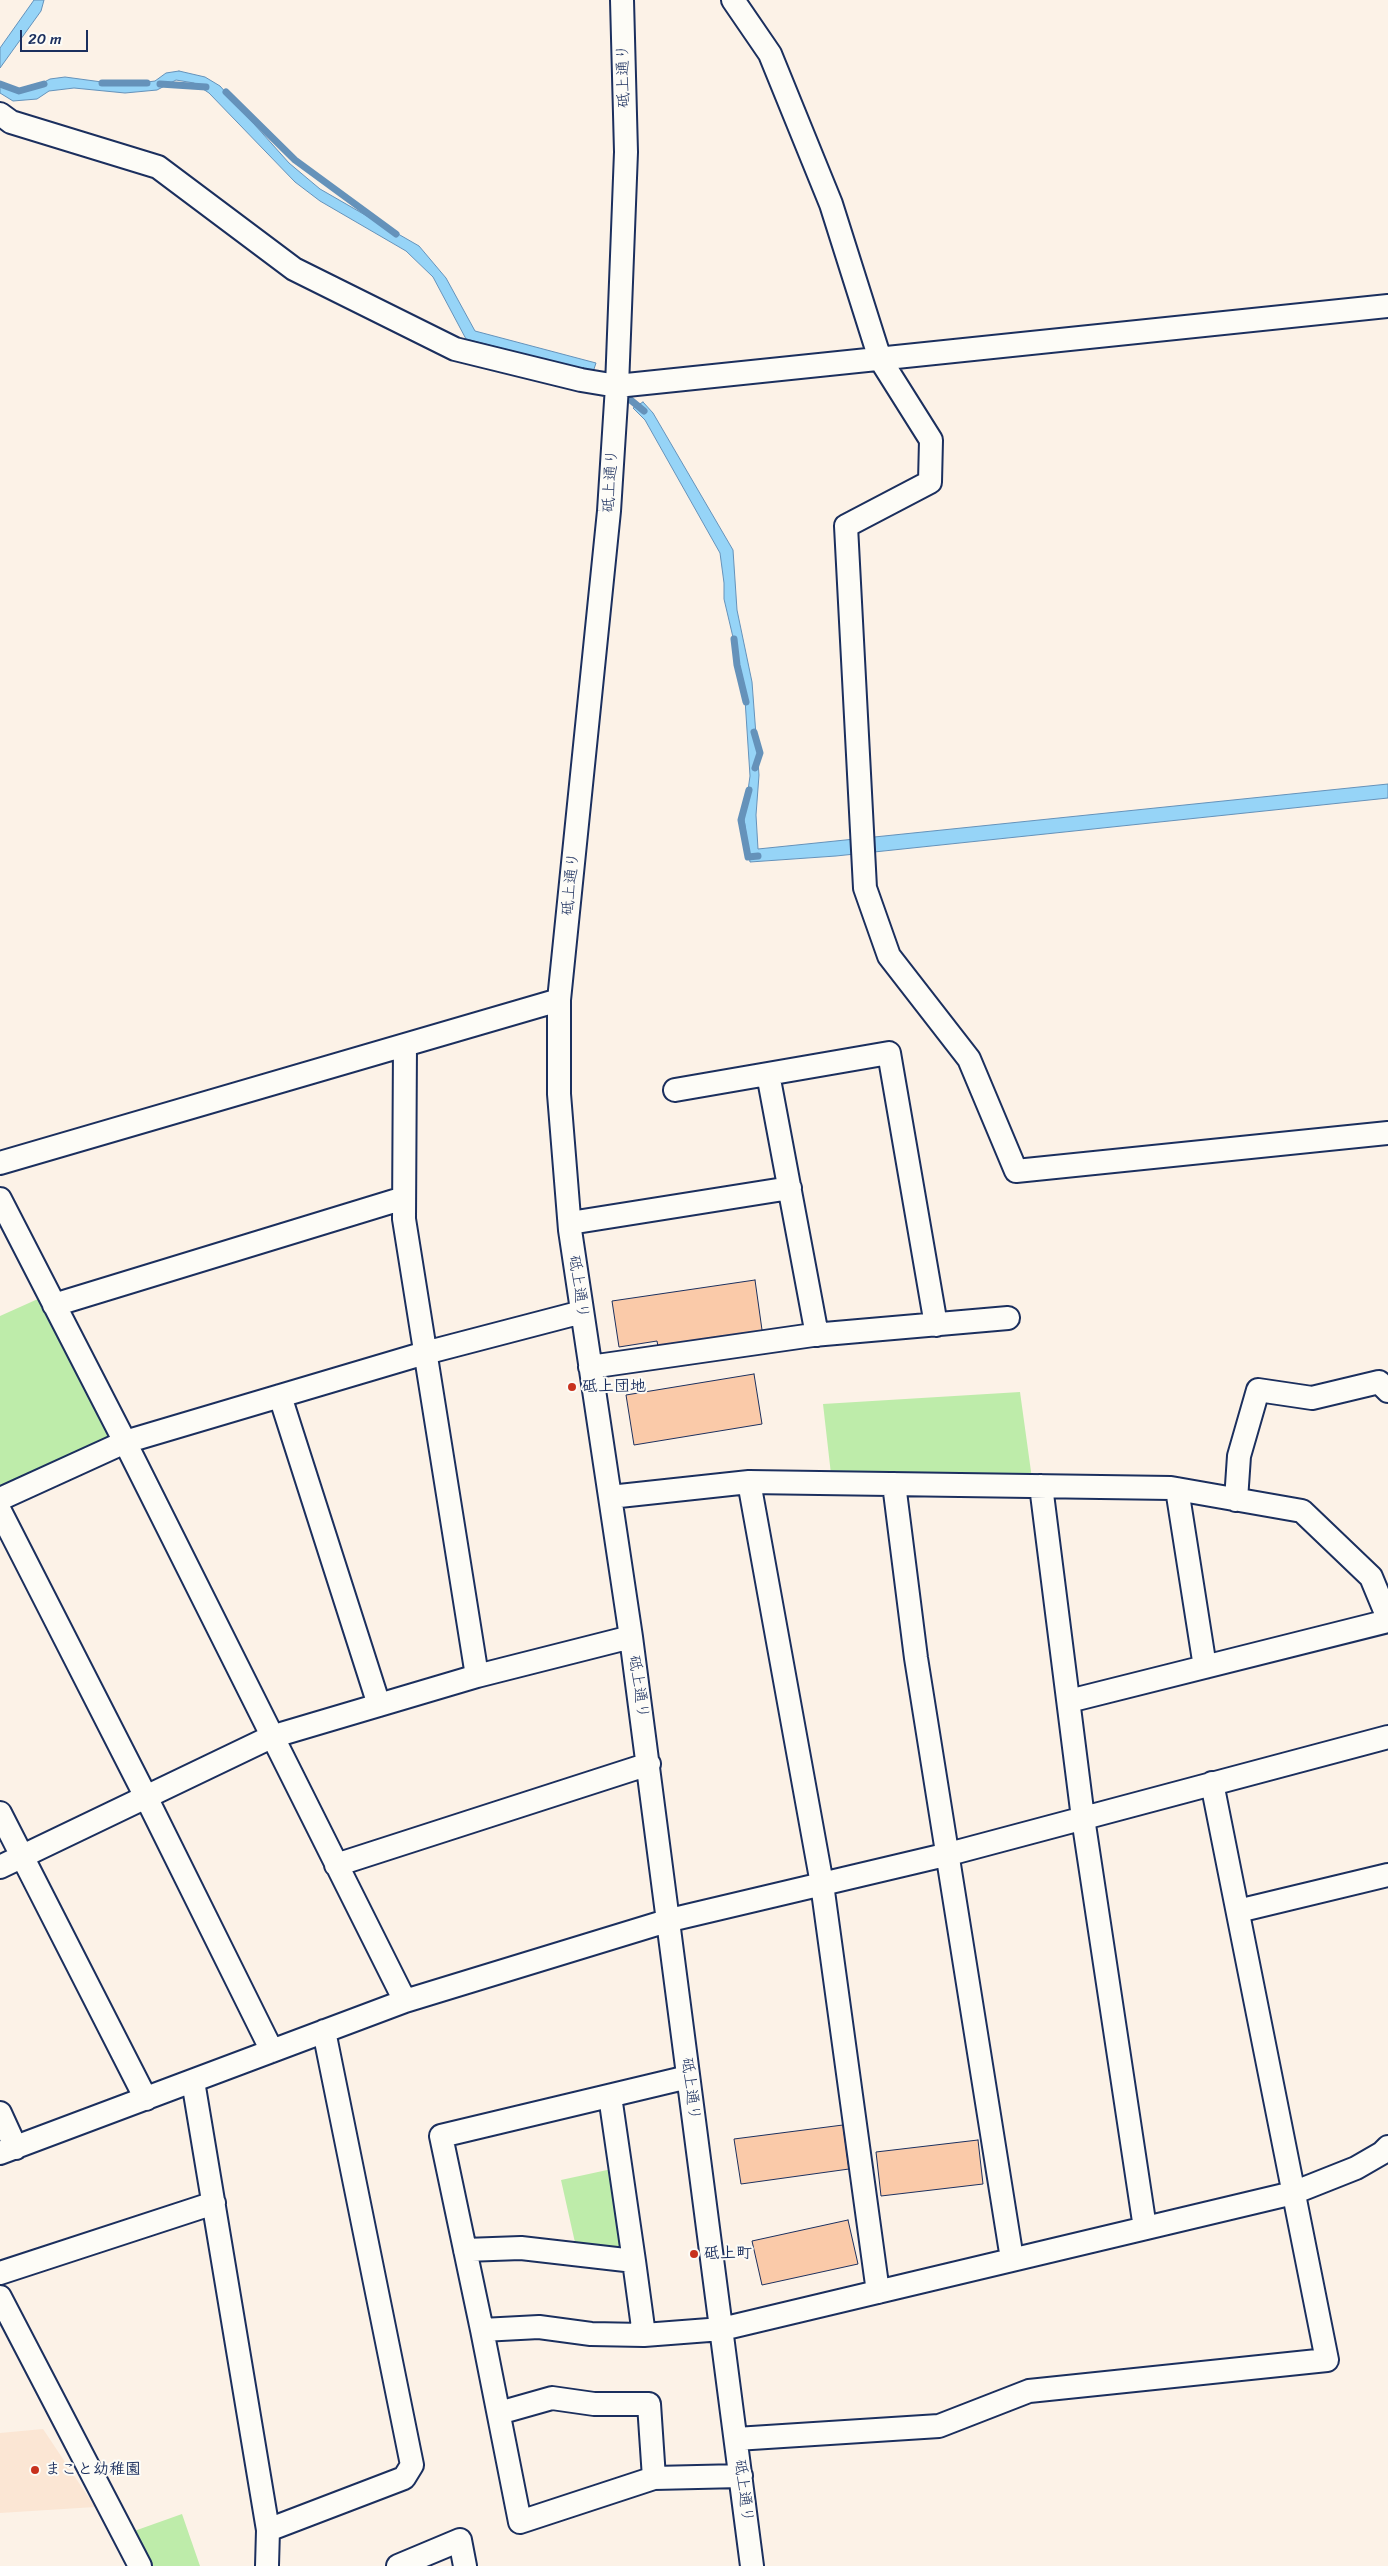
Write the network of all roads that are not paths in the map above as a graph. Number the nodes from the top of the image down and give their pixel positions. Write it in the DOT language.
graph roads {
  1 [pos="622,0"];
  2 [pos="733,0"];
  3 [pos="0,114"];
  4 [pos="1388,306"];
  5 [pos="880,359"];
  6 [pos="618,386"];
  7 [pos="559,1000"];
  8 [pos="405,1045"];
  9 [pos="768,1074"];
  10 [pos="675,1090"];
  11 [pos="1388,1133"];
  12 [pos="0,1163"];
  13 [pos="790,1188"];
  14 [pos="404,1198"];
  15 [pos="0,1200"];
  16 [pos="570,1223"];
  17 [pos="54,1305"];
  18 [pos="582,1312"];
  19 [pos="1008,1318"];
  20 [pos="936,1325"];
  21 [pos="817,1335"];
  22 [pos="425,1353"];
  23 [pos="590,1367"];
  24 [pos="1388,1391"];
  25 [pos="280,1396"];
  26 [pos="125,1442"];
  27 [pos="749,1482"];
  28 [pos="894,1484"];
  29 [pos="1041,1486"];
  30 [pos="1177,1489"];
  31 [pos="610,1496"];
  32 [pos="0,1499"];
  33 [pos="1236,1500"];
  34 [pos="0,1511"];
  35 [pos="1388,1619"];
  36 [pos="631,1637"];
  37 [pos="1205,1667"];
  38 [pos="477,1676"];
  39 [pos="1069,1701"];
  40 [pos="379,1705"];
  41 [pos="271,1737"];
  42 [pos="1388,1737"];
  43 [pos="649,1764"];
  44 [pos="1212,1782"];
  45 [pos="146,1796"];
  46 [pos="0,1813"];
  47 [pos="1083,1818"];
  48 [pos="949,1854"];
  49 [pos="22,1856"];
  50 [pos="336,1866"];
  51 [pos="0,1867"];
  52 [pos="1388,1875"];
  53 [pos="822,1884"];
  54 [pos="1238,1911"];
  55 [pos="670,1920"];
  56 [pos="405,2001"];
  57 [pos="324,2031"];
  58 [pos="272,2051"];
  59 [pos="688,2077"];
  60 [pos="193,2080"];
  61 [pos="610,2096"];
  62 [pos="146,2098"];
  63 [pos="0,2113"];
  64 [pos="1388,2147"];
  65 [pos="8,2150"];
  66 [pos="1293,2193"];
  67 [pos="214,2203"];
  68 [pos="1145,2228"];
  69 [pos="465,2250"];
  70 [pos="1012,2259"];
  71 [pos="634,2261"];
  72 [pos="0,2273"];
  73 [pos="878,2292"];
  74 [pos="0,2297"];
  75 [pos="722,2329"];
  76 [pos="482,2330"];
  77 [pos="644,2335"];
  78 [pos="499,2413"];
  79 [pos="736,2439"];
  80 [pos="741,2476"];
  81 [pos="654,2478"];
  82 [pos="268,2530"];
  83 [pos="140,2566"];
  84 [pos="267,2566"];
  85 [pos="398,2566"];
  86 [pos="466,2566"];
  87 [pos="752,2566"];
  1 -- 6 [label="street, 砥上通り"];
  2 -- 5 [label="street"];
  3 -- 6 [label="street"];
  4 -- 5 [label="street"];
  5 -- 6 [label="street"];
  5 -- 11 [label="street"];
  6 -- 7 [label="street, 砥上通り"];
  7 -- 8 [label="street"];
  7 -- 16 [label="street, 砥上通り"];
  8 -- 12 [label="street"];
  8 -- 14 [label="street"];
  9 -- 10 [label="street"];
  9 -- 13 [label="street"];
  9 -- 20 [label="street"];
  13 -- 16 [label="street"];
  13 -- 21 [label="street"];
  14 -- 17 [label="street"];
  14 -- 22 [label="street"];
  15 -- 17 [label="street"];
  16 -- 18 [label="street, 砥上通り"];
  17 -- 26 [label="street"];
  18 -- 22 [label="street"];
  18 -- 23 [label="street, 砥上通り"];
  19 -- 20 [label="street"];
  20 -- 21 [label="street"];
  21 -- 23 [label="street"];
  22 -- 25 [label="street"];
  22 -- 38 [label="street"];
  23 -- 31 [label="street, 砥上通り"];
  24 -- 33 [label="street"];
  25 -- 26 [label="street"];
  25 -- 40 [label="street"];
  26 -- 32 [label="street"];
  26 -- 41 [label="street"];
  27 -- 28 [label="street"];
  27 -- 31 [label="street"];
  27 -- 53 [label="street"];
  28 -- 29 [label="street"];
  28 -- 48 [label="street"];
  29 -- 30 [label="street"];
  29 -- 39 [label="street"];
  30 -- 33 [label="street"];
  30 -- 37 [label="street"];
  31 -- 36 [label="street, 砥上通り"];
  33 -- 35 [label="street"];
  34 -- 45 [label="street"];
  35 -- 37 [label="street"];
  36 -- 38 [label="street"];
  36 -- 43 [label="street, 砥上通り"];
  37 -- 39 [label="street"];
  38 -- 40 [label="street"];
  39 -- 47 [label="street"];
  40 -- 41 [label="street"];
  41 -- 45 [label="street"];
  41 -- 50 [label="street"];
  42 -- 44 [label="street"];
  43 -- 50 [label="street"];
  43 -- 55 [label="street, 砥上通り"];
  44 -- 47 [label="street"];
  44 -- 54 [label="street"];
  45 -- 49 [label="street"];
  45 -- 58 [label="street"];
  46 -- 49 [label="street"];
  47 -- 48 [label="street"];
  47 -- 68 [label="street"];
  48 -- 53 [label="street"];
  48 -- 70 [label="street"];
  49 -- 51 [label="street"];
  49 -- 62 [label="street"];
  50 -- 56 [label="street"];
  52 -- 54 [label="street"];
  53 -- 55 [label="street"];
  53 -- 73 [label="street"];
  54 -- 66 [label="street"];
  55 -- 56 [label="street"];
  55 -- 59 [label="street, 砥上通り"];
  56 -- 57 [label="street"];
  57 -- 58 [label="street"];
  57 -- 82 [label="street"];
  58 -- 60 [label="street"];
  59 -- 61 [label="street"];
  59 -- 75 [label="street, 砥上通り"];
  60 -- 62 [label="street"];
  60 -- 67 [label="street"];
  61 -- 69 [label="street"];
  61 -- 71 [label="street"];
  62 -- 65 [label="street"];
  63 -- 65 [label="street"];
  64 -- 66 [label="street"];
  66 -- 68 [label="street"];
  66 -- 79 [label="street"];
  67 -- 72 [label="street"];
  67 -- 82 [label="street"];
  68 -- 70 [label="street"];
  69 -- 71 [label="street"];
  69 -- 76 [label="street"];
  70 -- 73 [label="street"];
  71 -- 77 [label="street"];
  73 -- 75 [label="street"];
  74 -- 83 [label="street"];
  75 -- 77 [label="street"];
  75 -- 79 [label="street, 砥上通り"];
  76 -- 77 [label="street"];
  76 -- 78 [label="street"];
  78 -- 81 [label="street"];
  78 -- 81 [label="street"];
  79 -- 80 [label="street, 砥上通り"];
  80 -- 81 [label="street"];
  80 -- 87 [label="street, 砥上通り"];
  82 -- 84 [label="street"];
  85 -- 86 [label="street"];
}
